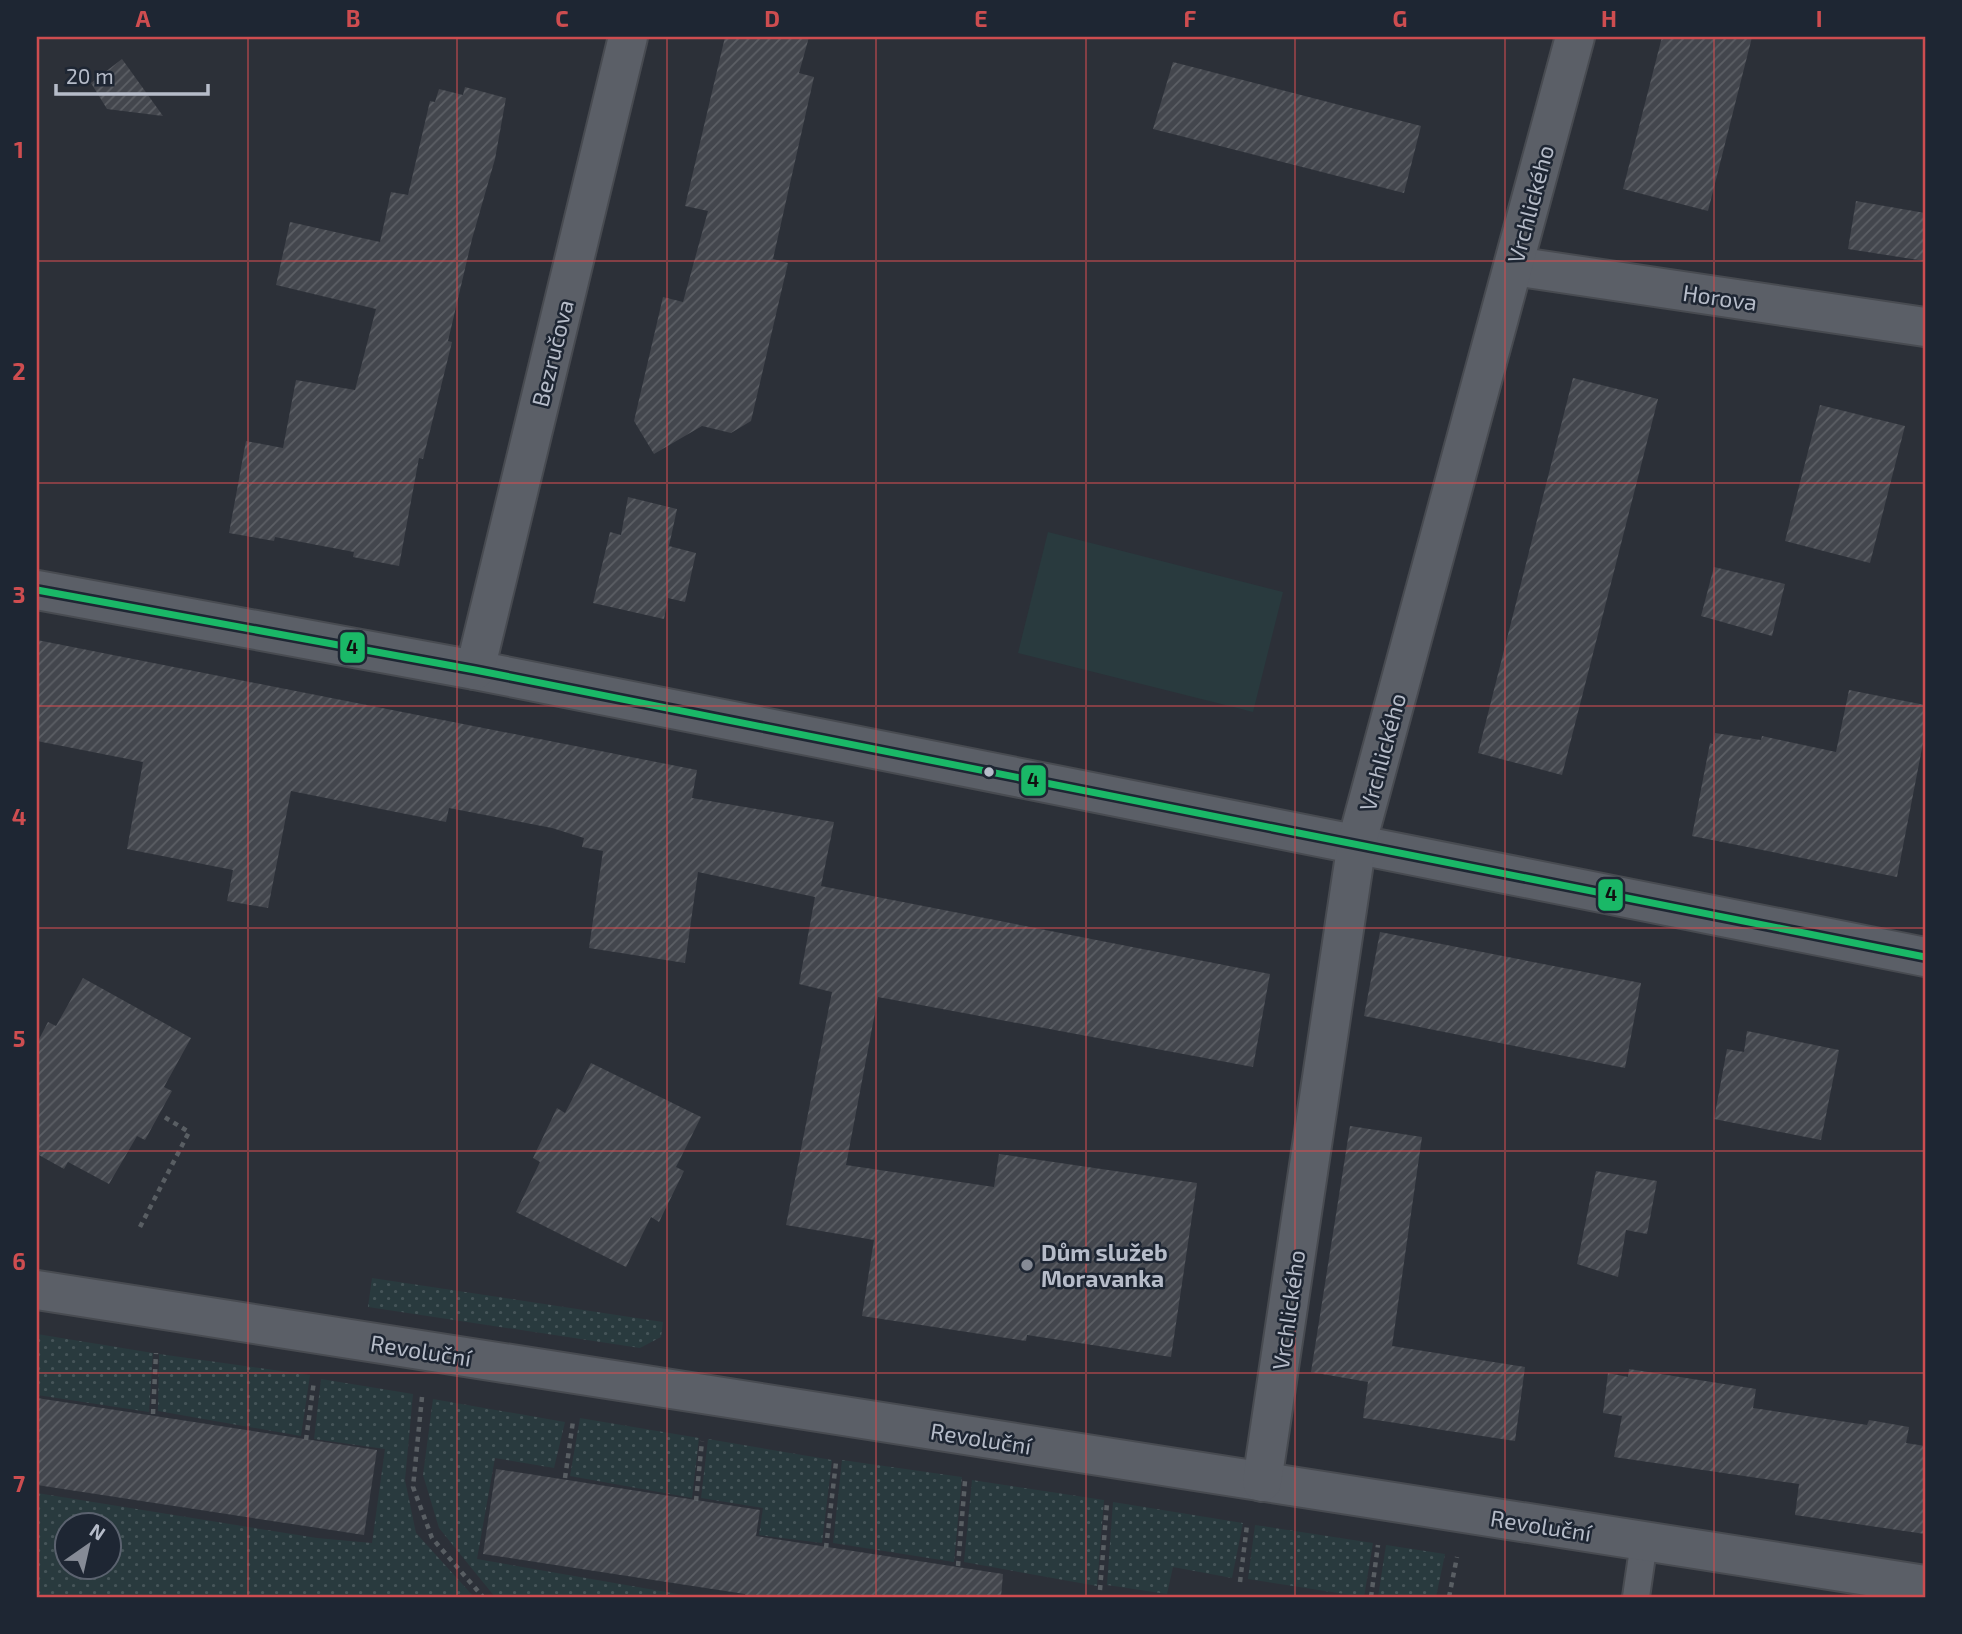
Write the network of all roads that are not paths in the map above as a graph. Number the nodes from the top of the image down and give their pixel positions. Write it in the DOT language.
graph roads {
  1 [pos="628,37"];
  2 [pos="1575,37"];
  3 [pos="1514,267"];
  4 [pos="1925,327"];
  5 [pos="37,590"];
  6 [pos="475,670"];
  7 [pos="1357,842"];
  8 [pos="1925,957"];
  9 [pos="37,1290"];
  10 [pos="1262,1482"];
  11 [pos="1644,1542"];
  12 [pos="1925,1585"];
  13 [pos="1636,1597"];
  1 -- 6 [label="street, Bezručova"];
  2 -- 3 [label="street, Vrchlického"];
  3 -- 4 [label="street, Horova"];
  3 -- 7 [label="street, Vrchlického"];
  5 -- 6 [label="street"];
  6 -- 7 [label="street"];
  7 -- 8 [label="street"];
  7 -- 10 [label="street, Vrchlického"];
  9 -- 10 [label="street, Revoluční"];
  10 -- 11 [label="street, Revoluční"];
  11 -- 12 [label="street, Revoluční"];
  11 -- 13 [label="lane"];
}
